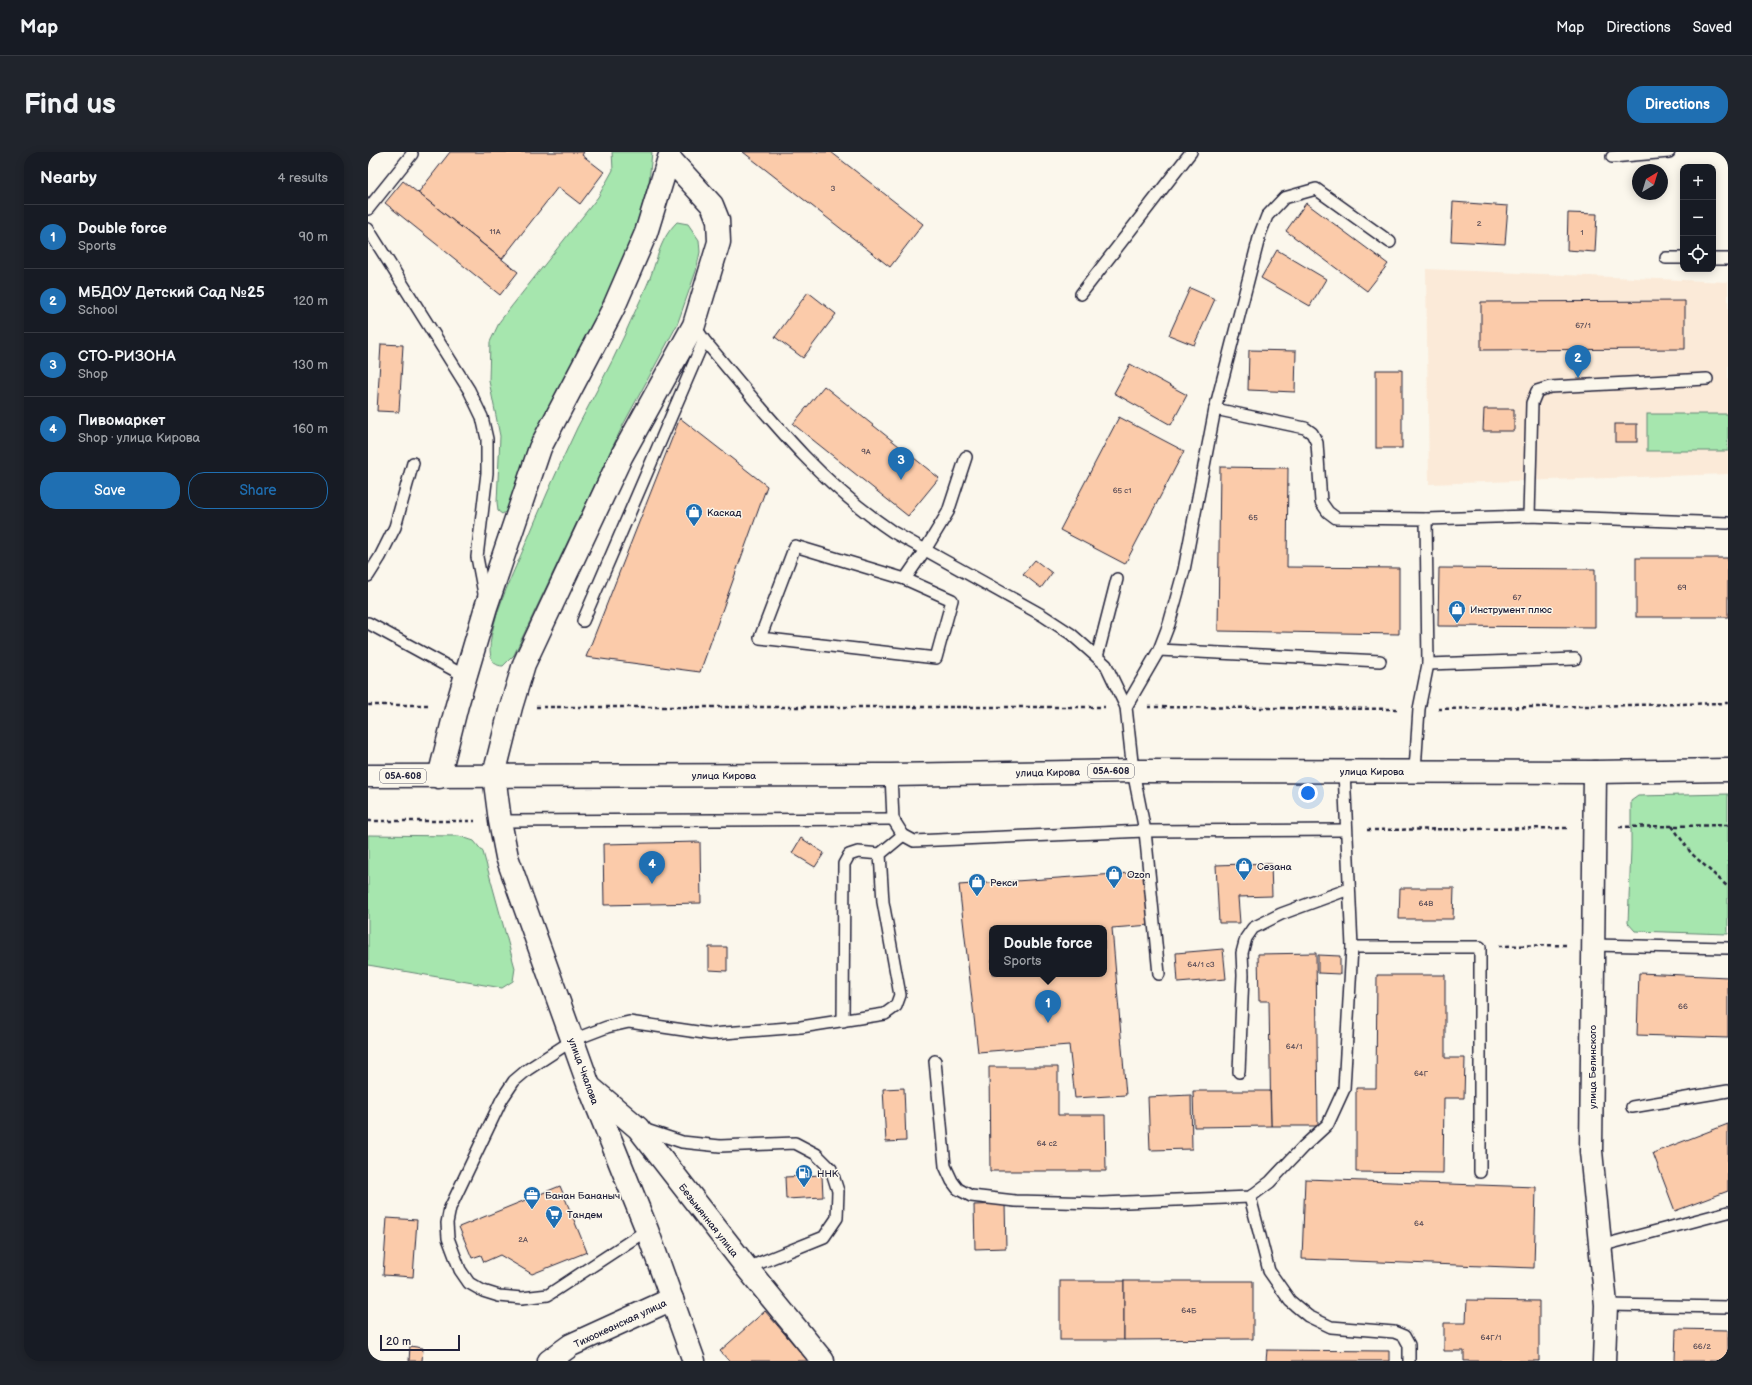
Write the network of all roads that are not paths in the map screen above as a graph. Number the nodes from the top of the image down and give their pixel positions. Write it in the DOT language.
graph roads {
  1 [pos="1191,152"];
  2 [pos="1669,152"];
  3 [pos="412,154"];
  4 [pos="669,155"];
  5 [pos="1612,157"];
  6 [pos="368,209"];
  7 [pos="368,229"];
  8 [pos="1390,242"];
  9 [pos="1666,258"];
  10 [pos="1680,258"];
  11 [pos="1716,259"];
  12 [pos="1728,259"];
  13 [pos="1081,294"];
  14 [pos="699,332"];
  15 [pos="1706,379"];
  16 [pos="1215,409"];
  17 [pos="966,457"];
  18 [pos="413,463"];
  19 [pos="1529,516"];
  20 [pos="1426,519"];
  21 [pos="1728,523"];
  22 [pos="925,550"];
  23 [pos="368,576"];
  24 [pos="1117,578"];
  25 [pos="905,579"];
  26 [pos="486,607"];
  27 [pos="583,621"];
  28 [pos="368,623"];
  29 [pos="1159,650"];
  30 [pos="1097,657"];
  31 [pos="1575,659"];
  32 [pos="1380,661"];
  33 [pos="1428,664"];
  34 [pos="465,676"];
  35 [pos="1126,707"];
  36 [pos="1415,770"];
  37 [pos="1728,770"];
  38 [pos="1133,771"];
  39 [pos="1344,771"];
  40 [pos="1595,772"];
  41 [pos="494,775"];
  42 [pos="891,775"];
  43 [pos="368,776"];
  44 [pos="439,777"];
  45 [pos="893,819"];
  46 [pos="500,821"];
  47 [pos="1346,830"];
  48 [pos="1145,831"];
  49 [pos="903,835"];
  50 [pos="880,854"];
  51 [pos="1349,889"];
  52 [pos="1593,945"];
  53 [pos="1352,947"];
  54 [pos="1728,948"];
  55 [pos="1159,974"];
  56 [pos="843,1021"];
  57 [pos="573,1040"];
  58 [pos="935,1061"];
  59 [pos="1239,1072"];
  60 [pos="589,1086"];
  61 [pos="1728,1091"];
  62 [pos="1632,1107"];
  63 [pos="638,1128"];
  64 [pos="1480,1172"];
  65 [pos="1250,1197"];
  66 [pos="1728,1212"];
  67 [pos="647,1230"];
  68 [pos="1600,1246"];
  69 [pos="747,1268"];
  70 [pos="672,1298"];
  71 [pos="1606,1305"];
  72 [pos="1728,1307"];
  73 [pos="549,1361"];
  74 [pos="694,1361"];
  75 [pos="823,1361"];
  76 [pos="1409,1361"];
  77 [pos="1604,1361"];
  1 -- 13 [label="lane"];
  2 -- 5 [label="lane"];
  3 -- 6 [label="lane"];
  4 -- 14 [label="street"];
  4 -- 26 [label="street"];
  7 -- 26 [label="lane"];
  8 -- 16 [label="lane"];
  9 -- 10 [label="lane"];
  11 -- 12 [label="lane"];
  14 -- 22 [label="lane"];
  14 -- 27 [label="lane"];
  14 -- 41 [label="street"];
  15 -- 19 [label="lane"];
  16 -- 20 [label="lane"];
  16 -- 29 [label="lane"];
  17 -- 22 [label="lane"];
  18 -- 23 [label="lane"];
  19 -- 20 [label="lane"];
  19 -- 21 [label="lane"];
  20 -- 33 [label="lane"];
  22 -- 25 [label="lane"];
  22 -- 30 [label="lane"];
  24 -- 30 [label="lane"];
  25 -- 25 [label="lane"];
  26 -- 34 [label="street"];
  28 -- 34 [label="lane"];
  29 -- 32 [label="lane"];
  29 -- 35 [label="lane"];
  30 -- 35 [label="lane"];
  31 -- 33 [label="lane"];
  33 -- 36 [label="lane"];
  34 -- 44 [label="street"];
  35 -- 38 [label="lane"];
  36 -- 39 [label="street, улица Кирова / 05А-608"];
  36 -- 40 [label="street, улица Кирова / 05А-608"];
  37 -- 40 [label="street, улица Кирова / 05А-608"];
  38 -- 39 [label="street, улица Кирова / 05А-608"];
  38 -- 42 [label="street, улица Кирова / 05А-608"];
  38 -- 48 [label="lane"];
  39 -- 47 [label="lane"];
  40 -- 52 [label="street, улица Белинского"];
  41 -- 42 [label="street, улица Кирова / 05А-608"];
  41 -- 44 [label="street, улица Кирова / 05А-608"];
  41 -- 46 [label="street, улица Чкалова"];
  42 -- 45 [label="lane"];
  43 -- 44 [label="street, улица Кирова / 05А-608"];
  45 -- 46 [label="lane"];
  45 -- 49 [label="lane"];
  46 -- 57 [label="street, улица Чкалова"];
  47 -- 48 [label="lane"];
  47 -- 51 [label="lane"];
  48 -- 49 [label="lane"];
  48 -- 55 [label="lane"];
  49 -- 50 [label="lane"];
  50 -- 56 [label="lane"];
  50 -- 56 [label="lane"];
  51 -- 53 [label="lane"];
  51 -- 59 [label="lane"];
  52 -- 54 [label="lane"];
  52 -- 68 [label="street, улица Белинского"];
  53 -- 64 [label="lane"];
  53 -- 65 [label="lane"];
  56 -- 57 [label="lane"];
  57 -- 60 [label="street, улица Чкалова"];
  57 -- 67 [label="lane"];
  58 -- 65 [label="lane"];
  60 -- 63 [label="street, Безымянная улица"];
  60 -- 67 [label="street, улица Чкалова"];
  61 -- 62 [label="lane"];
  63 -- 69 [label="street, Безымянная улица"];
  63 -- 69 [label="lane"];
  65 -- 76 [label="lane"];
  66 -- 68 [label="lane"];
  67 -- 70 [label="street, улица Чкалова"];
  68 -- 71 [label="street, улица Белинского"];
  69 -- 75 [label="street, Безымянная улица"];
  70 -- 73 [label="street, Тихоокеанская улица"];
  70 -- 74 [label="street, улица Чкалова"];
  71 -- 72 [label="lane"];
  71 -- 77 [label="street, улица Белинского"];
}
